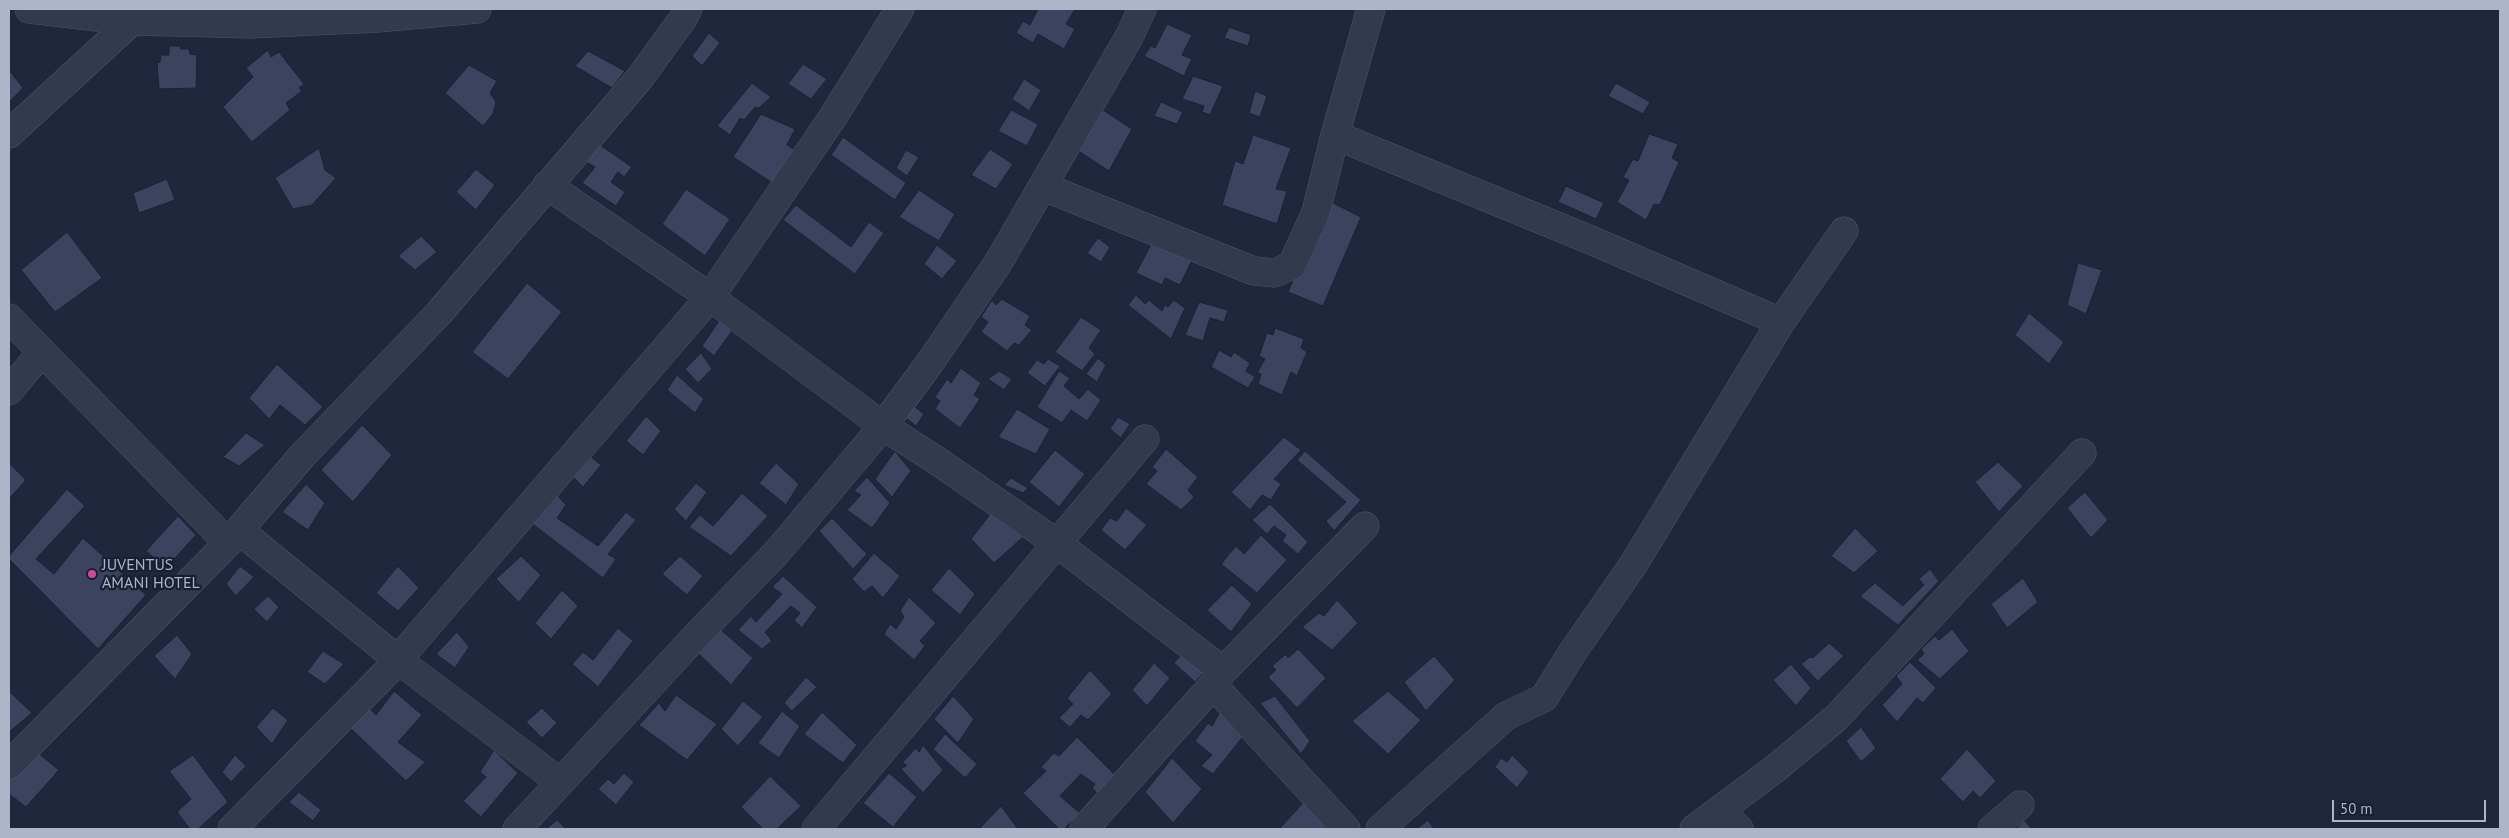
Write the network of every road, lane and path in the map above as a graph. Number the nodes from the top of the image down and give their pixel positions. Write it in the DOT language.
graph roads {
  1 [pos="29,9"];
  2 [pos="477,9"];
  3 [pos="688,9"];
  4 [pos="900,9"];
  5 [pos="1142,9"];
  6 [pos="1371,9"];
  7 [pos="132,21"];
  8 [pos="9,134"];
  9 [pos="1335,134"];
  10 [pos="547,185"];
  11 [pos="1044,187"];
  12 [pos="1844,231"];
  13 [pos="710,297"];
  14 [pos="9,318"];
  15 [pos="1781,322"];
  16 [pos="42,353"];
  17 [pos="9,391"];
  18 [pos="882,426"];
  19 [pos="1145,439"];
  20 [pos="2082,452"];
  21 [pos="1365,526"];
  22 [pos="233,537"];
  23 [pos="1058,544"];
  24 [pos="398,660"];
  25 [pos="1218,678"];
  26 [pos="9,765"];
  27 [pos="560,782"];
  28 [pos="2020,805"];
  29 [pos="1720,810"];
  30 [pos="232,829"];
  31 [pos="517,829"];
  32 [pos="816,829"];
  33 [pos="1084,829"];
  34 [pos="1346,829"];
  35 [pos="1380,829"];
  36 [pos="1694,829"];
  37 [pos="1739,829"];
  38 [pos="1992,829"];
  1 -- 7 [label="street"];
  2 -- 7 [label="street"];
  3 -- 10 [label="street"];
  4 -- 13 [label="street"];
  5 -- 11 [label="street"];
  6 -- 9 [label="street"];
  7 -- 8 [label="street"];
  9 -- 11 [label="street"];
  9 -- 15 [label="street"];
  10 -- 13 [label="street"];
  10 -- 22 [label="street"];
  11 -- 18 [label="street"];
  12 -- 15 [label="street"];
  13 -- 18 [label="street"];
  13 -- 24 [label="street"];
  14 -- 16 [label="street"];
  15 -- 35 [label="street"];
  16 -- 17 [label="street"];
  16 -- 22 [label="street"];
  18 -- 23 [label="street"];
  18 -- 27 [label="street"];
  19 -- 23 [label="street"];
  20 -- 29 [label="street"];
  21 -- 25 [label="street"];
  22 -- 24 [label="street"];
  22 -- 26 [label="street"];
  23 -- 25 [label="street"];
  23 -- 32 [label="street"];
  24 -- 27 [label="street"];
  24 -- 30 [label="street"];
  25 -- 33 [label="street"];
  25 -- 34 [label="street"];
  27 -- 31 [label="street"];
  28 -- 38 [label="street"];
  29 -- 36 [label="street"];
  29 -- 37 [label="street"];
}
